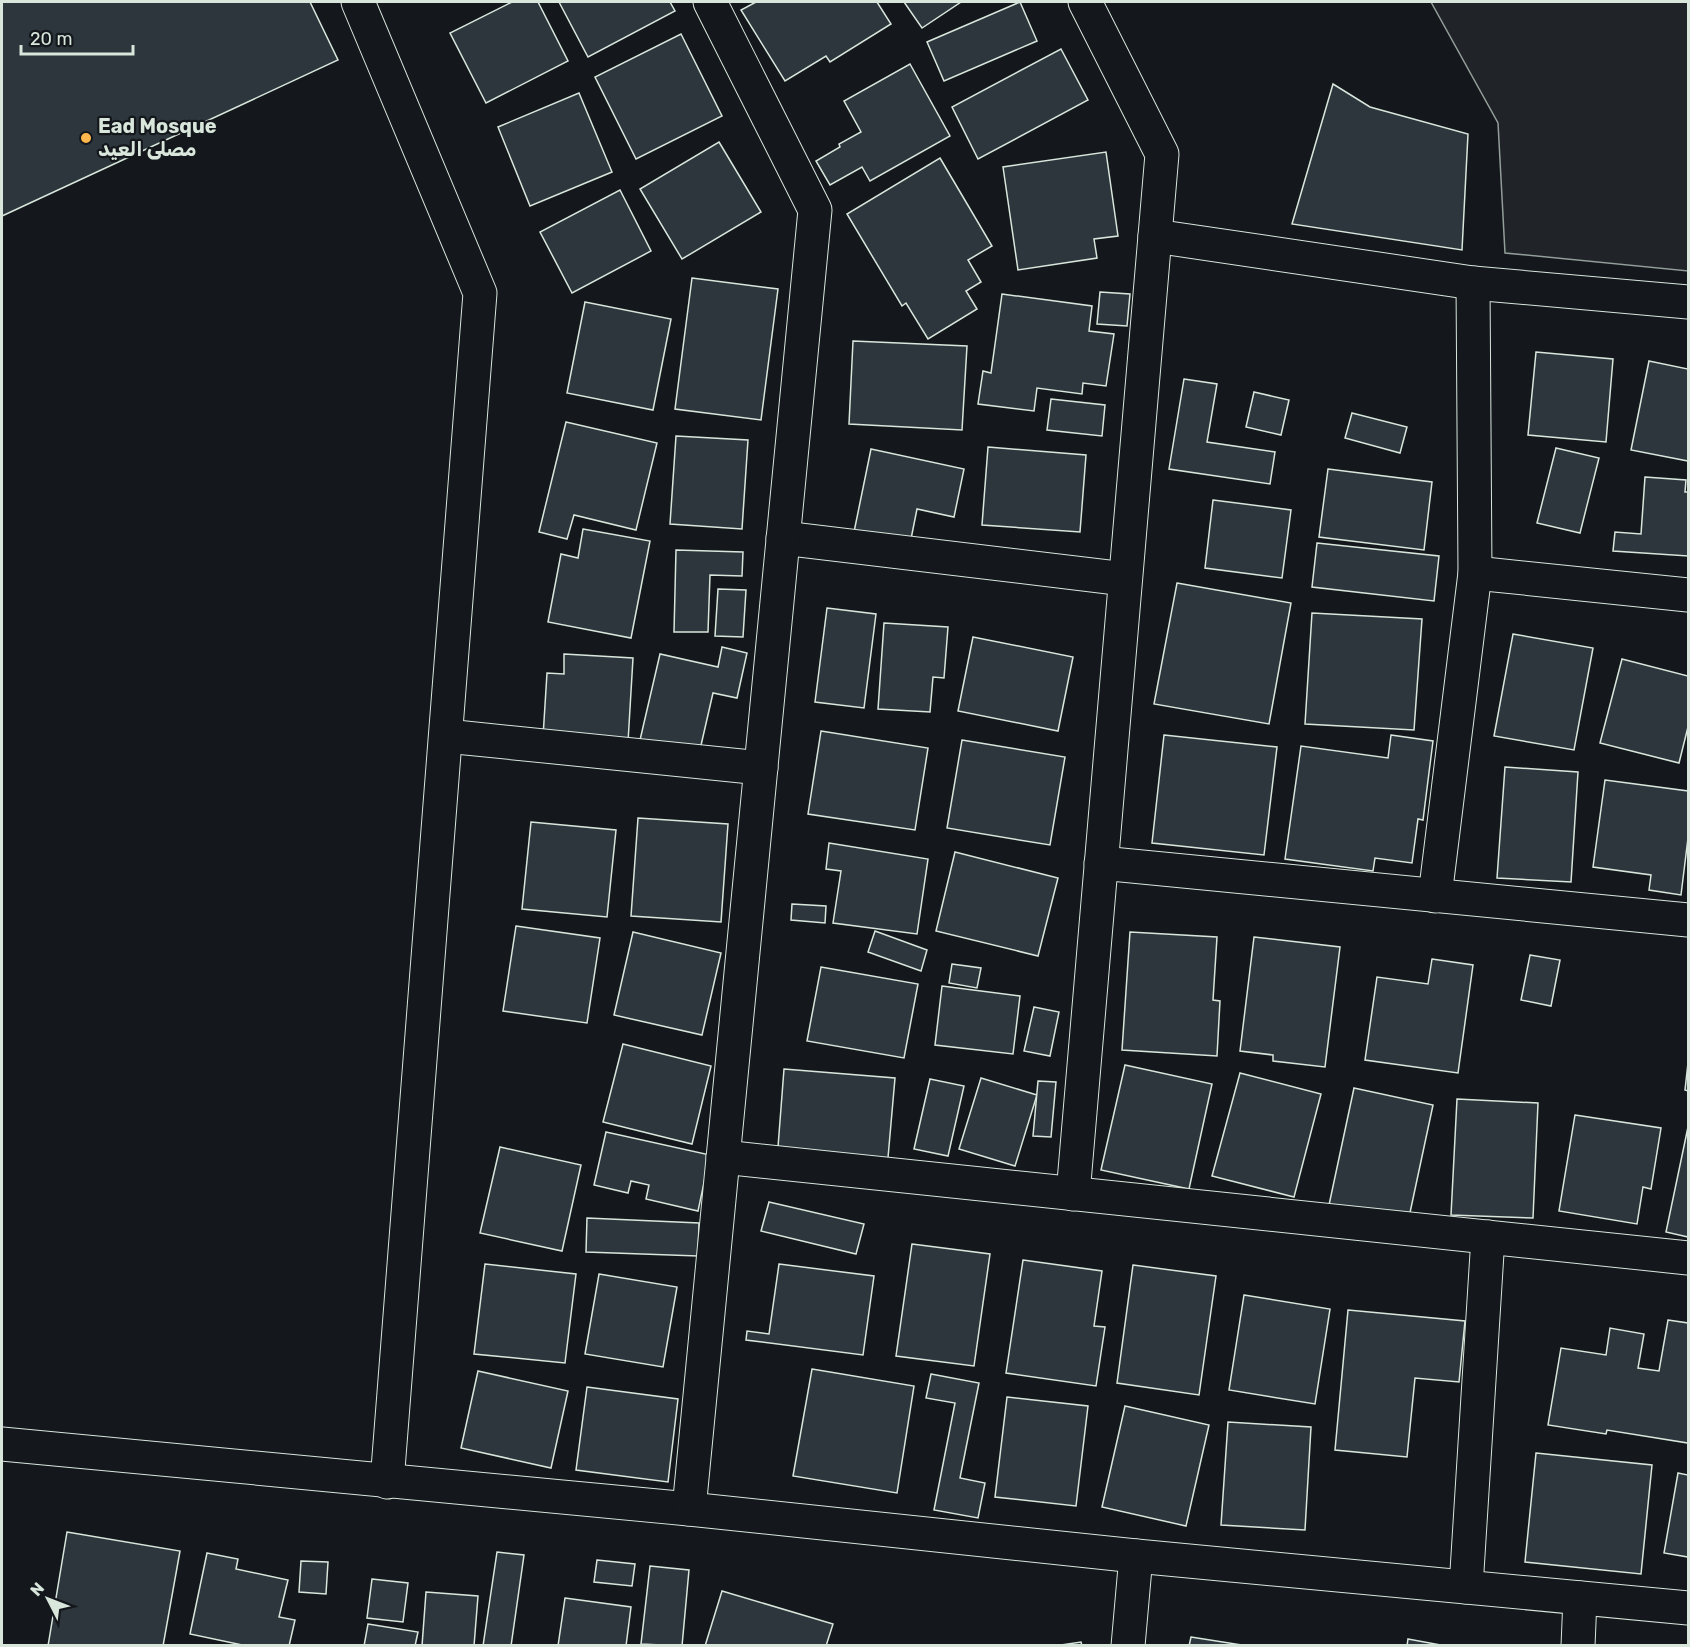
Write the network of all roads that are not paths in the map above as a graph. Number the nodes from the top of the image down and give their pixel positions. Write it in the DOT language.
graph roads {
  1 [pos="358,2"];
  2 [pos="710,2"];
  3 [pos="1086,2"];
  4 [pos="1155,236"];
  5 [pos="1473,283"];
  6 [pos="1689,302"];
  7 [pos="783,538"];
  8 [pos="1475,573"];
  9 [pos="1125,579"];
  10 [pos="1689,595"];
  11 [pos="446,736"];
  12 [pos="761,768"];
  13 [pos="1101,863"];
  14 [pos="1435,896"];
  15 [pos="1689,920"];
  16 [pos="723,1157"];
  17 [pos="1073,1194"];
  18 [pos="1488,1237"];
  19 [pos="1689,1258"];
  20 [pos="2,1444"];
  21 [pos="387,1482"];
  22 [pos="689,1509"];
  23 [pos="1136,1556"];
  24 [pos="1466,1587"];
  25 [pos="1580,1598"];
  26 [pos="1689,1608"];
  27 [pos="1128,1646"];
  28 [pos="1578,1646"];
  1 -- 11 [label="street"];
  2 -- 7 [label="street"];
  3 -- 4 [label="street"];
  4 -- 5 [label="street"];
  4 -- 9 [label="street"];
  5 -- 6 [label="street"];
  5 -- 8 [label="street"];
  7 -- 9 [label="street"];
  7 -- 12 [label="street"];
  8 -- 10 [label="street"];
  8 -- 14 [label="street"];
  9 -- 13 [label="street"];
  11 -- 12 [label="street"];
  11 -- 21 [label="street"];
  12 -- 16 [label="street"];
  13 -- 14 [label="street"];
  13 -- 17 [label="street"];
  14 -- 15 [label="street"];
  16 -- 17 [label="street"];
  16 -- 22 [label="street"];
  17 -- 18 [label="street"];
  18 -- 19 [label="street"];
  18 -- 24 [label="street"];
  20 -- 21 [label="street"];
  21 -- 22 [label="street"];
  22 -- 23 [label="street"];
  23 -- 24 [label="street"];
  23 -- 27 [label="street"];
  24 -- 25 [label="street"];
  25 -- 26 [label="street"];
  25 -- 28 [label="street"];
}
